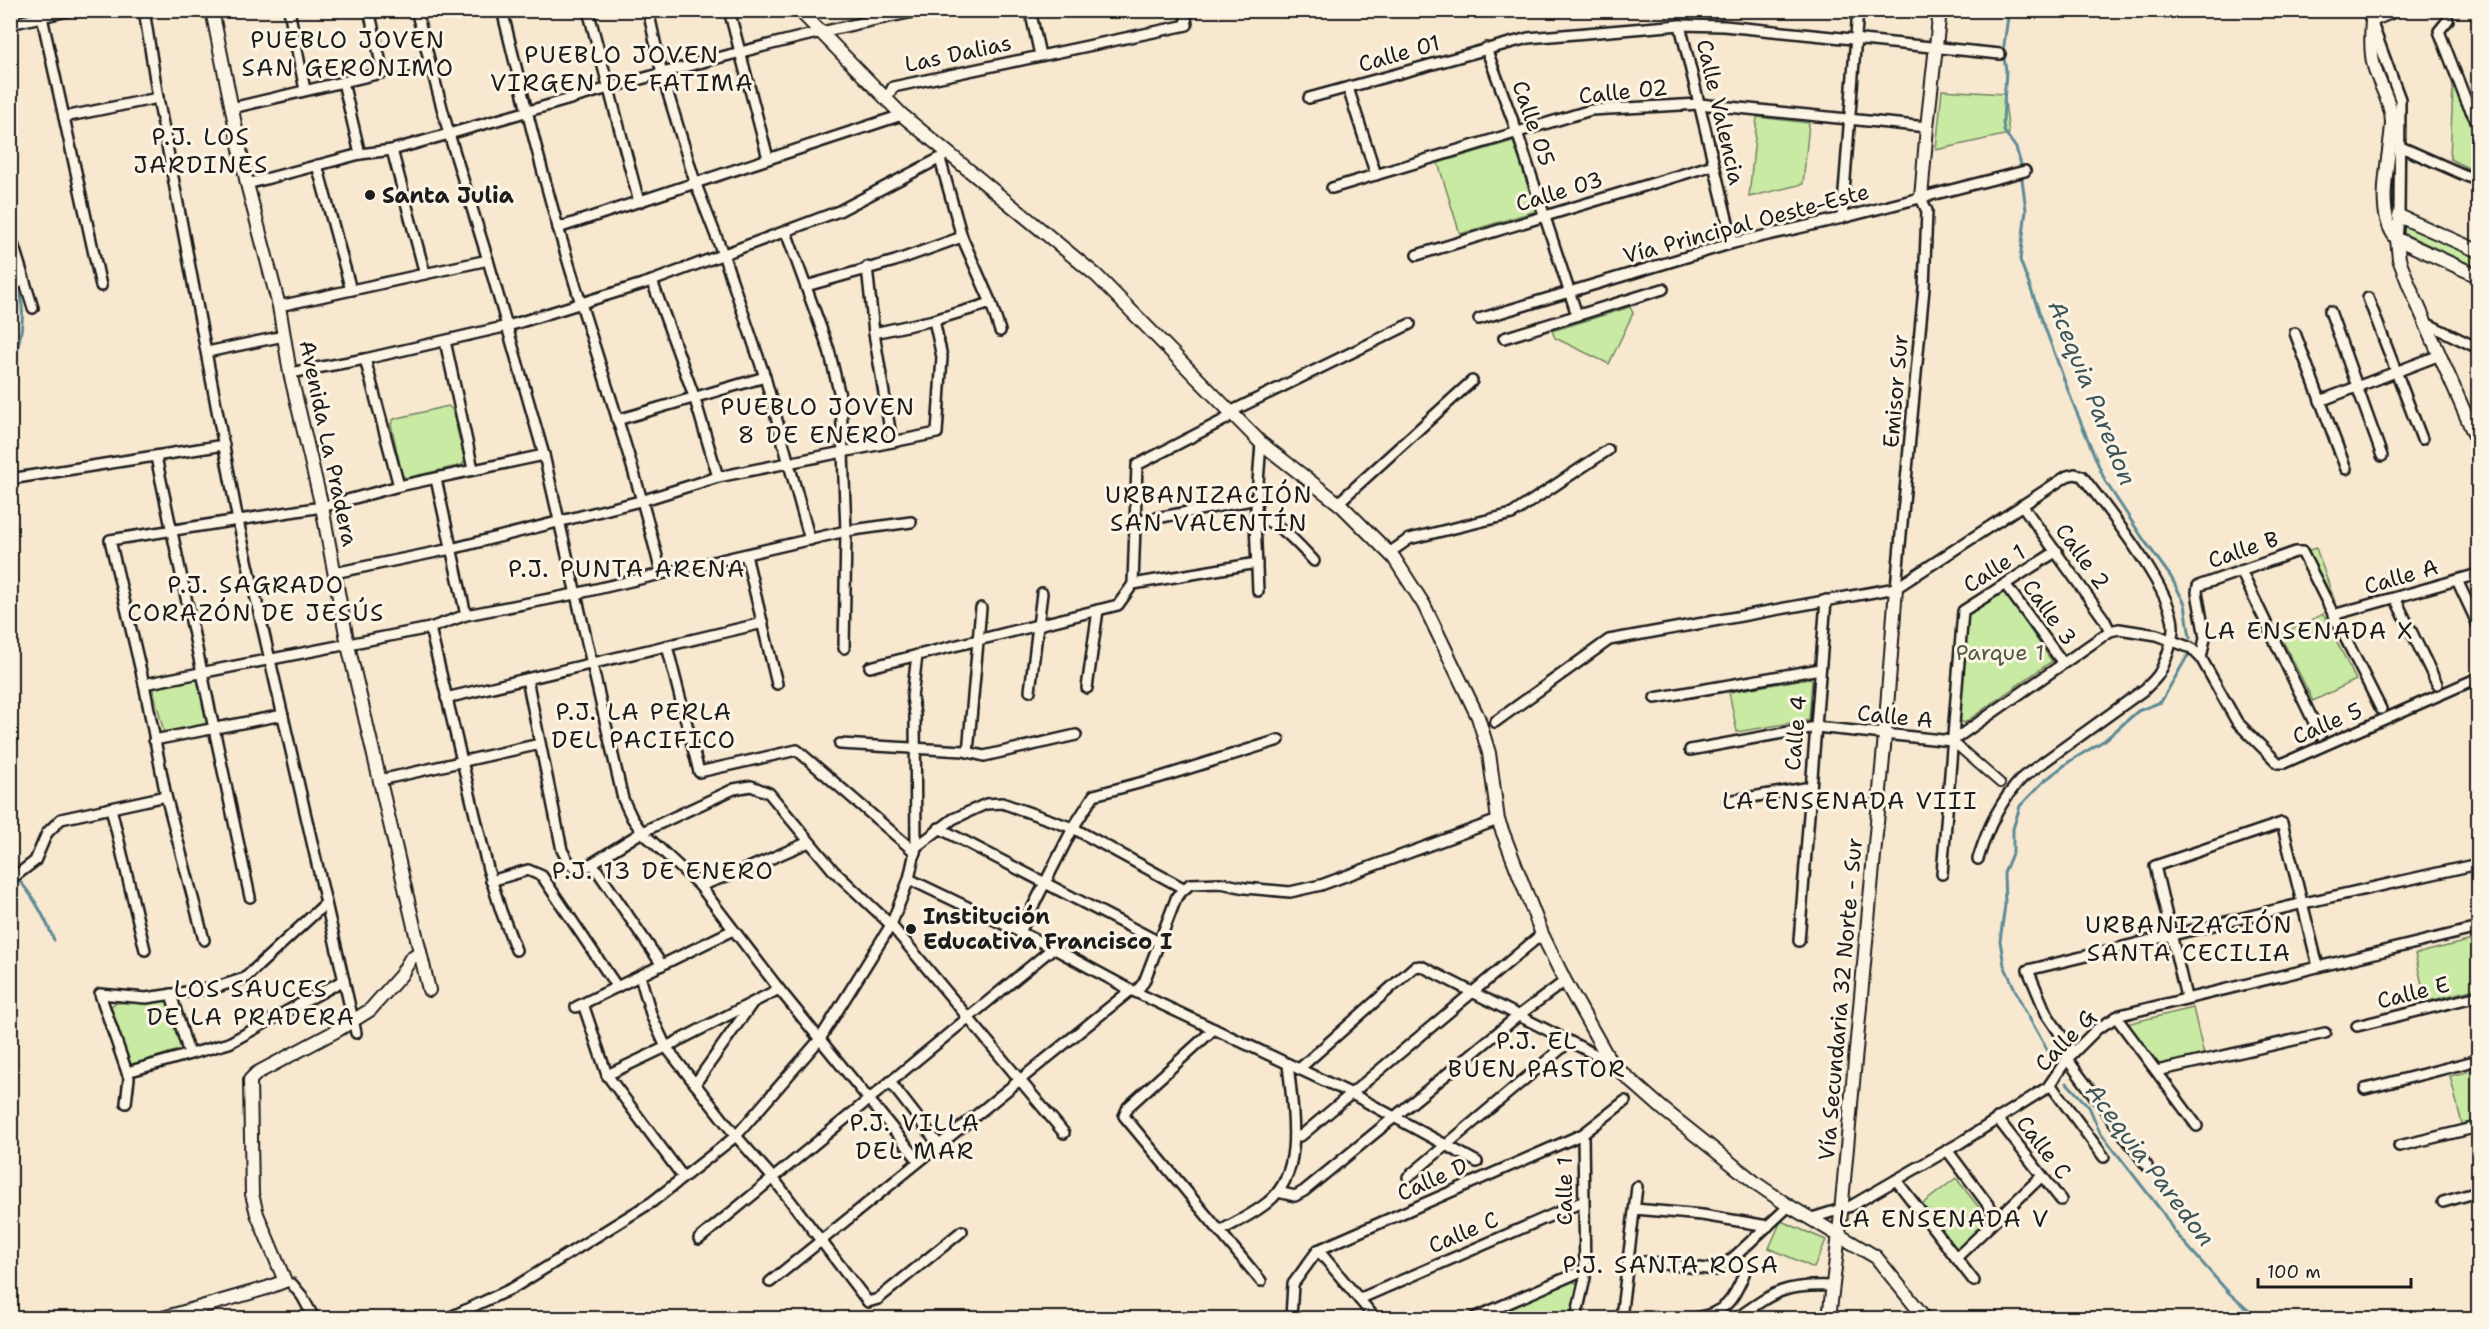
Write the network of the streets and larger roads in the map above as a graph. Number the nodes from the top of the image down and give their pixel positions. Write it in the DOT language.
graph roads {
  1 [pos="72,10"];
  2 [pos="144,10"];
  3 [pos="212,10"];
  4 [pos="290,10"];
  5 [pos="369,10"];
  6 [pos="416,10"];
  7 [pos="502,10"];
  8 [pos="588,10"];
  9 [pos="648,10"];
  10 [pos="729,10"];
  11 [pos="799,10"];
  12 [pos="924,10"];
  13 [pos="1030,10"];
  14 [pos="1185,10"];
  15 [pos="1858,10"];
  16 [pos="1940,10"];
  17 [pos="2396,10"];
  18 [pos="2370,15"];
  19 [pos="42,17"];
  20 [pos="2448,20"];
  21 [pos="10,24"];
  22 [pos="1680,25"];
  23 [pos="821,31"];
  24 [pos="1855,40"];
  25 [pos="1486,48"];
  26 [pos="1937,48"];
  27 [pos="740,51"];
  28 [pos="2000,54"];
  29 [pos="1040,55"];
  30 [pos="428,62"];
  31 [pos="383,72"];
  32 [pos="662,74"];
  33 [pos="343,82"];
  34 [pos="1347,88"];
  35 [pos="609,89"];
  36 [pos="305,90"];
  37 [pos="158,98"];
  38 [pos="1309,98"];
  39 [pos="886,99"];
  40 [pos="1699,104"];
  41 [pos="232,108"];
  42 [pos="526,112"];
  43 [pos="902,116"];
  44 [pos="64,117"];
  45 [pos="1849,120"];
  46 [pos="2478,124"];
  47 [pos="1927,127"];
  48 [pos="1517,132"];
  49 [pos="448,134"];
  50 [pos="2401,147"];
  51 [pos="392,150"];
  52 [pos="360,154"];
  53 [pos="944,157"];
  54 [pos="768,158"];
  55 [pos="317,165"];
  56 [pos="1713,165"];
  57 [pos="2025,171"];
  58 [pos="1376,175"];
  59 [pos="2478,180"];
  60 [pos="694,183"];
  61 [pos="247,184"];
  62 [pos="1332,188"];
  63 [pos="1922,198"];
  64 [pos="639,202"];
  65 [pos="1545,215"];
  66 [pos="2399,216"];
  67 [pos="1842,218"];
  68 [pos="558,228"];
  69 [pos="786,232"];
  70 [pos="10,234"];
  71 [pos="962,237"];
  72 [pos="2397,239"];
  73 [pos="1733,243"];
  74 [pos="2478,251"];
  75 [pos="723,254"];
  76 [pos="1417,255"];
  77 [pos="488,260"];
  78 [pos="867,267"];
  79 [pos="425,274"];
  80 [pos="2478,276"];
  81 [pos="652,281"];
  82 [pos="18,283"];
  83 [pos="101,286"];
  84 [pos="807,286"];
  85 [pos="1663,289"];
  86 [pos="351,290"];
  87 [pos="1569,291"];
  88 [pos="2368,298"];
  89 [pos="991,303"];
  90 [pos="582,304"];
  91 [pos="279,306"];
  92 [pos="33,308"];
  93 [pos="2330,311"];
  94 [pos="1577,315"];
  95 [pos="1479,319"];
  96 [pos="934,320"];
  97 [pos="2426,323"];
  98 [pos="1410,324"];
  99 [pos="508,326"];
  100 [pos="1000,332"];
  101 [pos="874,333"];
  102 [pos="2295,333"];
  103 [pos="284,336"];
  104 [pos="1504,338"];
  105 [pos="445,341"];
  106 [pos="2478,348"];
  107 [pos="207,351"];
  108 [pos="2440,355"];
  109 [pos="365,359"];
  110 [pos="2397,372"];
  111 [pos="291,373"];
  112 [pos="765,377"];
  113 [pos="1472,381"];
  114 [pos="2357,387"];
  115 [pos="694,396"];
  116 [pos="2320,401"];
  117 [pos="1230,412"];
  118 [pos="617,420"];
  119 [pos="2422,439"];
  120 [pos="892,442"];
  121 [pos="1261,442"];
  122 [pos="2478,443"];
  123 [pos="224,445"];
  124 [pos="1608,450"];
  125 [pos="843,452"];
  126 [pos="544,455"];
  127 [pos="2382,456"];
  128 [pos="156,457"];
  129 [pos="788,462"];
  130 [pos="473,469"];
  131 [pos="2346,470"];
  132 [pos="718,477"];
  133 [pos="10,479"];
  134 [pos="436,479"];
  135 [pos="399,486"];
  136 [pos="1257,499"];
  137 [pos="644,500"];
  138 [pos="1338,503"];
  139 [pos="2022,505"];
  140 [pos="322,507"];
  141 [pos="1256,517"];
  142 [pos="238,521"];
  143 [pos="558,521"];
  144 [pos="911,522"];
  145 [pos="1135,522"];
  146 [pos="171,529"];
  147 [pos="846,531"];
  148 [pos="810,540"];
  149 [pos="451,549"];
  150 [pos="2057,551"];
  151 [pos="1389,553"];
  152 [pos="746,555"];
  153 [pos="1314,561"];
  154 [pos="1257,563"];
  155 [pos="2241,571"];
  156 [pos="334,573"];
  157 [pos="661,573"];
  158 [pos="2478,574"];
  159 [pos="2457,580"];
  160 [pos="1133,584"];
  161 [pos="2005,584"];
  162 [pos="1896,588"];
  163 [pos="1258,591"];
  164 [pos="1042,593"];
  165 [pos="575,594"];
  166 [pos="2395,598"];
  167 [pos="1826,600"];
  168 [pos="981,608"];
  169 [pos="1098,610"];
  170 [pos="466,615"];
  171 [pos="2333,615"];
  172 [pos="763,623"];
  173 [pos="1038,625"];
  174 [pos="2478,625"];
  175 [pos="430,628"];
  176 [pos="2110,631"];
  177 [pos="978,639"];
  178 [pos="2171,639"];
  179 [pos="348,645"];
  180 [pos="667,646"];
  181 [pos="844,648"];
  182 [pos="917,655"];
  183 [pos="269,658"];
  184 [pos="2201,658"];
  185 [pos="2063,663"];
  186 [pos="592,664"];
  187 [pos="870,667"];
  188 [pos="1820,669"];
  189 [pos="202,673"];
  190 [pos="2478,678"];
  191 [pos="527,679"];
  192 [pos="144,684"];
  193 [pos="777,684"];
  194 [pos="2437,684"];
  195 [pos="1087,688"];
  196 [pos="1030,690"];
  197 [pos="446,698"];
  198 [pos="1655,698"];
  199 [pos="2381,709"];
  200 [pos="283,715"];
  201 [pos="1495,722"];
  202 [pos="1816,727"];
  203 [pos="214,728"];
  204 [pos="1885,734"];
  205 [pos="1076,735"];
  206 [pos="2320,735"];
  207 [pos="154,740"];
  208 [pos="1280,740"];
  209 [pos="1952,741"];
  210 [pos="540,744"];
  211 [pos="840,744"];
  212 [pos="915,748"];
  213 [pos="1690,750"];
  214 [pos="968,752"];
  215 [pos="462,763"];
  216 [pos="380,780"];
  217 [pos="2000,783"];
  218 [pos="1811,787"];
  219 [pos="166,796"];
  220 [pos="1728,801"];
  221 [pos="111,808"];
  222 [pos="1498,820"];
  223 [pos="939,828"];
  224 [pos="1073,828"];
  225 [pos="642,832"];
  226 [pos="810,842"];
  227 [pos="916,850"];
  228 [pos="1978,859"];
  229 [pos="592,863"];
  230 [pos="2478,864"];
  231 [pos="1942,874"];
  232 [pos="14,878"];
  233 [pos="909,879"];
  234 [pos="491,881"];
  235 [pos="1046,882"];
  236 [pos="700,886"];
  237 [pos="1183,888"];
  238 [pos="250,897"];
  239 [pos="326,903"];
  240 [pos="2304,903"];
  241 [pos="891,925"];
  242 [pos="733,930"];
  243 [pos="1020,932"];
  244 [pos="2478,932"];
  245 [pos="1542,934"];
  246 [pos="2172,936"];
  247 [pos="204,940"];
  248 [pos="1798,941"];
  249 [pos="1159,942"];
  250 [pos="1053,948"];
  251 [pos="145,950"];
  252 [pos="516,950"];
  253 [pos="420,952"];
  254 [pos="662,965"];
  255 [pos="2318,966"];
  256 [pos="640,976"];
  257 [pos="344,981"];
  258 [pos="1565,981"];
  259 [pos="617,987"];
  260 [pos="779,989"];
  261 [pos="429,990"];
  262 [pos="1133,991"];
  263 [pos="1473,992"];
  264 [pos="171,994"];
  265 [pos="2478,996"];
  266 [pos="2186,997"];
  267 [pos="752,1003"];
  268 [pos="1518,1016"];
  269 [pos="2116,1017"];
  270 [pos="968,1018"];
  271 [pos="353,1020"];
  272 [pos="2357,1026"];
  273 [pos="1214,1029"];
  274 [pos="2325,1033"];
  275 [pos="356,1034"];
  276 [pos="820,1039"];
  277 [pos="1569,1042"];
  278 [pos="666,1047"];
  279 [pos="189,1054"];
  280 [pos="2070,1056"];
  281 [pos="2478,1060"];
  282 [pos="1611,1063"];
  283 [pos="1288,1064"];
  284 [pos="1299,1069"];
  285 [pos="2157,1071"];
  286 [pos="127,1072"];
  287 [pos="607,1075"];
  288 [pos="1020,1080"];
  289 [pos="890,1082"];
  290 [pos="695,1084"];
  291 [pos="2050,1084"];
  292 [pos="2365,1089"];
  293 [pos="1350,1093"];
  294 [pos="869,1099"];
  295 [pos="1625,1101"];
  296 [pos="126,1103"];
  297 [pos="1394,1117"];
  298 [pos="1997,1118"];
  299 [pos="2197,1126"];
  300 [pos="2478,1127"];
  301 [pos="1064,1133"];
  302 [pos="1583,1134"];
  303 [pos="736,1136"];
  304 [pos="1294,1138"];
  305 [pos="939,1145"];
  306 [pos="1445,1145"];
  307 [pos="2399,1146"];
  308 [pos="1947,1150"];
  309 [pos="2104,1157"];
  310 [pos="919,1161"];
  311 [pos="1477,1162"];
  312 [pos="2147,1166"];
  313 [pos="2042,1176"];
  314 [pos="683,1177"];
  315 [pos="1408,1177"];
  316 [pos="773,1178"];
  317 [pos="1896,1180"];
  318 [pos="1637,1187"];
  319 [pos="1278,1192"];
  320 [pos="2478,1192"];
  321 [pos="2061,1200"];
  322 [pos="1582,1202"];
  323 [pos="2443,1202"];
  324 [pos="1789,1206"];
  325 [pos="1635,1209"];
  326 [pos="1841,1209"];
  327 [pos="1812,1218"];
  328 [pos="1998,1218"];
  329 [pos="1768,1226"];
  330 [pos="962,1231"];
  331 [pos="1220,1232"];
  332 [pos="1839,1234"];
  333 [pos="699,1239"];
  334 [pos="821,1241"];
  335 [pos="1318,1251"];
  336 [pos="1733,1258"];
  337 [pos="1956,1258"];
  338 [pos="1629,1260"];
  339 [pos="1584,1270"];
  340 [pos="1261,1281"];
  341 [pos="1974,1281"];
  342 [pos="770,1282"];
  343 [pos="291,1284"];
  344 [pos="1833,1286"];
  345 [pos="1359,1299"];
  346 [pos="163,1318"];
  347 [pos="314,1318"];
  348 [pos="448,1318"];
  349 [pos="1291,1318"];
  350 [pos="1375,1318"];
  351 [pos="1474,1318"];
  352 [pos="1576,1318"];
  353 [pos="1621,1318"];
  354 [pos="1695,1318"];
  355 [pos="1737,1318"];
  356 [pos="1830,1318"];
  357 [pos="1925,1318"];
  1 -- 19 [label="street"];
  2 -- 37 [label="street"];
  3 -- 41 [label="street, Avenida La Pradera"];
  4 -- 36 [label="street"];
  5 -- 31 [label="street"];
  6 -- 30 [label="street"];
  7 -- 42 [label="street"];
  8 -- 35 [label="street"];
  9 -- 32 [label="street"];
  10 -- 27 [label="street"];
  11 -- 23 [label="street"];
  12 -- 23 [label="street"];
  13 -- 29 [label="street"];
  14 -- 29 [label="street, Las Dalias"];
  15 -- 24 [label="street"];
  16 -- 26 [label="street"];
  17 -- 18 [label="street"];
  18 -- 50 [label="street"];
  18 -- 72 [label="street"];
  19 -- 21 [label="street"];
  19 -- 44 [label="street"];
  20 -- 46 [label="street"];
  22 -- 24 [label="street, Calle 01"];
  22 -- 25 [label="street, Calle 01"];
  22 -- 40 [label="street, Calle Valencia"];
  23 -- 27 [label="street"];
  23 -- 39 [label="street"];
  24 -- 26 [label="street, Calle 01"];
  24 -- 45 [label="street"];
  25 -- 34 [label="street, Calle 01"];
  25 -- 48 [label="street, Calle 05"];
  26 -- 28 [label="street, Calle 01"];
  26 -- 47 [label="street"];
  27 -- 32 [label="street"];
  27 -- 54 [label="street"];
  29 -- 39 [label="street, Las Dalias"];
  30 -- 31 [label="street"];
  30 -- 49 [label="street"];
  31 -- 33 [label="street"];
  32 -- 35 [label="street"];
  32 -- 60 [label="street"];
  33 -- 36 [label="street"];
  33 -- 52 [label="street"];
  34 -- 38 [label="street, Calle 01"];
  34 -- 58 [label="street"];
  35 -- 42 [label="street"];
  35 -- 64 [label="street"];
  36 -- 41 [label="street"];
  37 -- 44 [label="street"];
  37 -- 107 [label="street"];
  39 -- 43 [label="street"];
  40 -- 45 [label="street, Calle 02"];
  40 -- 48 [label="street, Calle 02"];
  40 -- 56 [label="street, Calle Valencia"];
  41 -- 61 [label="street, Avenida La Pradera"];
  42 -- 49 [label="street"];
  42 -- 68 [label="street"];
  43 -- 53 [label="street"];
  43 -- 54 [label="street"];
  44 -- 83 [label="street"];
  45 -- 47 [label="street, Calle 02"];
  45 -- 67 [label="street"];
  47 -- 63 [label="street"];
  48 -- 58 [label="street, Calle 02"];
  48 -- 65 [label="street, Calle 05"];
  49 -- 51 [label="street"];
  49 -- 77 [label="street"];
  50 -- 59 [label="street"];
  50 -- 66 [label="street"];
  51 -- 52 [label="street"];
  51 -- 79 [label="street"];
  52 -- 55 [label="street"];
  53 -- 69 [label="street"];
  53 -- 71 [label="street"];
  53 -- 117 [label="street"];
  54 -- 60 [label="street"];
  55 -- 61 [label="street"];
  55 -- 86 [label="street"];
  56 -- 65 [label="street, Calle 03"];
  56 -- 73 [label="street, Calle Valencia"];
  57 -- 63 [label="street, Vía Principal Oeste-Este"];
  58 -- 62 [label="street, Calle 02"];
  60 -- 64 [label="street"];
  60 -- 75 [label="street"];
  61 -- 91 [label="street, Avenida La Pradera"];
  63 -- 67 [label="street, Vía Principal Oeste-Este"];
  63 -- 162 [label="street, Emisor Sur"];
  64 -- 68 [label="street"];
  65 -- 76 [label="street, Calle 03"];
  65 -- 87 [label="street, Calle 05"];
  66 -- 72 [label="street"];
  66 -- 74 [label="street"];
  67 -- 73 [label="street, Vía Principal Oeste-Este"];
  68 -- 90 [label="street"];
  69 -- 75 [label="street"];
  69 -- 84 [label="street"];
  70 -- 82 [label="street"];
  71 -- 78 [label="street"];
  71 -- 89 [label="street"];
  72 -- 80 [label="street"];
  72 -- 97 [label="street"];
  73 -- 87 [label="street, Vía Principal Oeste-Este"];
  75 -- 81 [label="street"];
  75 -- 112 [label="street"];
  77 -- 79 [label="street"];
  77 -- 99 [label="street"];
  78 -- 84 [label="street"];
  78 -- 101 [label="street"];
  79 -- 86 [label="street"];
  81 -- 90 [label="street"];
  81 -- 115 [label="street"];
  82 -- 92 [label="street"];
  84 -- 125 [label="street"];
  85 -- 94 [label="street, Vía Principal Oeste-Este"];
  86 -- 91 [label="street"];
  87 -- 94 [label="street, Calle 05"];
  87 -- 95 [label="street, Vía Principal Oeste-Este"];
  88 -- 110 [label="street"];
  89 -- 96 [label="street"];
  89 -- 100 [label="street"];
  90 -- 99 [label="street"];
  90 -- 118 [label="street"];
  91 -- 103 [label="street, Avenida La Pradera"];
  93 -- 114 [label="street"];
  94 -- 104 [label="street, Vía Principal Oeste-Este"];
  96 -- 101 [label="street"];
  96 -- 120 [label="street"];
  97 -- 106 [label="street"];
  97 -- 108 [label="street"];
  98 -- 117 [label="street"];
  99 -- 105 [label="street"];
  99 -- 126 [label="street"];
  101 -- 120 [label="street"];
  102 -- 116 [label="street"];
  103 -- 107 [label="street"];
  103 -- 111 [label="street, Avenida La Pradera"];
  105 -- 109 [label="street"];
  105 -- 130 [label="street"];
  107 -- 123 [label="street"];
  108 -- 110 [label="street"];
  108 -- 122 [label="street"];
  109 -- 111 [label="street"];
  109 -- 135 [label="street"];
  110 -- 114 [label="street"];
  110 -- 119 [label="street"];
  111 -- 140 [label="street, Avenida La Pradera"];
  112 -- 115 [label="street"];
  112 -- 129 [label="street"];
  113 -- 138 [label="street"];
  114 -- 116 [label="street"];
  114 -- 127 [label="street"];
  115 -- 118 [label="street"];
  115 -- 132 [label="street"];
  116 -- 131 [label="street"];
  117 -- 121 [label="street"];
  117 -- 145 [label="street"];
  118 -- 137 [label="street"];
  120 -- 125 [label="street"];
  121 -- 136 [label="street"];
  121 -- 138 [label="street"];
  123 -- 128 [label="street"];
  123 -- 142 [label="street"];
  124 -- 151 [label="street"];
  125 -- 129 [label="street"];
  125 -- 147 [label="street"];
  126 -- 130 [label="street"];
  126 -- 143 [label="street"];
  128 -- 133 [label="street"];
  128 -- 146 [label="street"];
  129 -- 132 [label="street"];
  129 -- 148 [label="street"];
  130 -- 134 [label="street"];
  132 -- 137 [label="street"];
  134 -- 135 [label="street"];
  134 -- 149 [label="street"];
  135 -- 140 [label="street"];
  136 -- 141 [label="street"];
  136 -- 145 [label="street"];
  137 -- 143 [label="street"];
  137 -- 157 [label="street"];
  138 -- 151 [label="street"];
  139 -- 150 [label="street, Calle 2"];
  139 -- 162 [label="street"];
  139 -- 178 [label="street"];
  140 -- 142 [label="street"];
  140 -- 156 [label="street, Avenida La Pradera"];
  141 -- 153 [label="street"];
  141 -- 154 [label="street"];
  142 -- 146 [label="street"];
  142 -- 183 [label="street"];
  143 -- 149 [label="street"];
  143 -- 165 [label="street"];
  144 -- 147 [label="street"];
  145 -- 160 [label="street"];
  146 -- 189 [label="street"];
  146 -- 192 [label="street"];
  147 -- 148 [label="street"];
  147 -- 181 [label="street"];
  148 -- 152 [label="street"];
  149 -- 156 [label="street"];
  149 -- 170 [label="street"];
  150 -- 161 [label="street, Calle 1"];
  150 -- 176 [label="street, Calle 2"];
  151 -- 222 [label="street"];
  152 -- 157 [label="street"];
  152 -- 172 [label="street"];
  154 -- 160 [label="street"];
  154 -- 163 [label="street"];
  155 -- 171 [label="street, Calle B"];
  155 -- 184 [label="street, Calle B"];
  155 -- 206 [label="street"];
  156 -- 179 [label="street, Avenida La Pradera"];
  157 -- 165 [label="street"];
  158 -- 159 [label="street, Calle A"];
  159 -- 166 [label="street, Calle A"];
  159 -- 174 [label="street"];
  160 -- 169 [label="street"];
  161 -- 185 [label="street, Calle 3"];
  161 -- 209 [label="street, Calle 1"];
  162 -- 167 [label="street"];
  162 -- 204 [label="street, Vía Secundaria 32 Norte - Sur"];
  164 -- 173 [label="street"];
  165 -- 170 [label="street"];
  165 -- 186 [label="street"];
  166 -- 171 [label="street, Calle A"];
  166 -- 194 [label="street"];
  167 -- 188 [label="street, Calle 4"];
  167 -- 201 [label="street"];
  168 -- 177 [label="street"];
  169 -- 173 [label="street"];
  169 -- 195 [label="street"];
  170 -- 175 [label="street"];
  171 -- 199 [label="street"];
  172 -- 180 [label="street"];
  172 -- 193 [label="street"];
  173 -- 177 [label="street"];
  173 -- 196 [label="street"];
  175 -- 179 [label="street"];
  175 -- 197 [label="street"];
  176 -- 178 [label="street"];
  176 -- 185 [label="street, Calle A"];
  177 -- 182 [label="street"];
  177 -- 214 [label="street"];
  178 -- 184 [label="street, Calle 5"];
  178 -- 228 [label="street"];
  179 -- 183 [label="street"];
  179 -- 216 [label="street, Avenida La Pradera"];
  180 -- 186 [label="street"];
  180 -- 227 [label="street"];
  182 -- 187 [label="street"];
  182 -- 212 [label="street"];
  183 -- 189 [label="street"];
  183 -- 200 [label="street"];
  184 -- 190 [label="street, Calle 5"];
  185 -- 209 [label="street, Calle A"];
  186 -- 191 [label="street"];
  186 -- 225 [label="street"];
  188 -- 198 [label="street"];
  188 -- 202 [label="street, Calle 4"];
  189 -- 192 [label="street"];
  189 -- 203 [label="street"];
  191 -- 197 [label="street"];
  191 -- 210 [label="street"];
  192 -- 207 [label="street"];
  197 -- 215 [label="street"];
  200 -- 203 [label="street"];
  200 -- 239 [label="street"];
  202 -- 204 [label="street, Calle A"];
  202 -- 213 [label="street, Calle A"];
  202 -- 218 [label="street, Calle 4"];
  203 -- 207 [label="street"];
  203 -- 238 [label="street"];
  204 -- 209 [label="street, Calle A"];
  204 -- 326 [label="street, Vía Secundaria 32 Norte - Sur"];
  205 -- 214 [label="street"];
  207 -- 219 [label="street"];
  208 -- 224 [label="street"];
  209 -- 217 [label="street"];
  209 -- 231 [label="street, Calle 1"];
  210 -- 215 [label="street"];
  210 -- 229 [label="street"];
  211 -- 212 [label="street"];
  212 -- 214 [label="street"];
  212 -- 227 [label="street"];
  215 -- 216 [label="street"];
  215 -- 234 [label="street"];
  216 -- 253 [label="street, Avenida La Pradera"];
  218 -- 220 [label="street"];
  218 -- 248 [label="street, Calle 4"];
  219 -- 221 [label="street"];
  219 -- 247 [label="street"];
  221 -- 232 [label="street"];
  221 -- 251 [label="street"];
  222 -- 237 [label="street"];
  222 -- 245 [label="street"];
  223 -- 224 [label="street"];
  223 -- 227 [label="street"];
  223 -- 235 [label="street"];
  224 -- 235 [label="street"];
  224 -- 237 [label="street"];
  225 -- 226 [label="street"];
  225 -- 229 [label="street"];
  225 -- 236 [label="street"];
  226 -- 236 [label="street"];
  226 -- 241 [label="street"];
  227 -- 233 [label="street"];
  229 -- 254 [label="street"];
  230 -- 240 [label="street"];
  233 -- 241 [label="street"];
  233 -- 243 [label="street"];
  234 -- 252 [label="street"];
  234 -- 259 [label="street"];
  235 -- 243 [label="street"];
  235 -- 249 [label="street"];
  236 -- 242 [label="street"];
  237 -- 249 [label="street"];
  239 -- 257 [label="street"];
  239 -- 264 [label="street"];
  240 -- 246 [label="street"];
  240 -- 246 [label="street"];
  240 -- 255 [label="street"];
  241 -- 270 [label="street"];
  241 -- 276 [label="street"];
  242 -- 254 [label="street"];
  242 -- 260 [label="street"];
  243 -- 250 [label="street"];
  244 -- 255 [label="street, Calle G"];
  245 -- 258 [label="street"];
  245 -- 263 [label="street"];
  246 -- 266 [label="street"];
  246 -- 280 [label="street"];
  249 -- 262 [label="street"];
  250 -- 262 [label="street"];
  250 -- 270 [label="street"];
  253 -- 261 [label="street, Avenida La Pradera"];
  253 -- 271 [label="street"];
  254 -- 256 [label="street"];
  255 -- 266 [label="street, Calle G"];
  256 -- 259 [label="street"];
  256 -- 278 [label="street"];
  257 -- 271 [label="street"];
  257 -- 279 [label="street"];
  258 -- 268 [label="street"];
  258 -- 282 [label="street"];
  259 -- 287 [label="street"];
  260 -- 267 [label="street"];
  260 -- 276 [label="street"];
  262 -- 273 [label="street"];
  262 -- 288 [label="street"];
  263 -- 268 [label="street"];
  263 -- 284 [label="street"];
  263 -- 293 [label="street"];
  264 -- 279 [label="street"];
  264 -- 286 [label="street"];
  265 -- 272 [label="street, Calle E"];
  266 -- 269 [label="street, Calle G"];
  267 -- 278 [label="street"];
  267 -- 290 [label="street"];
  268 -- 277 [label="street"];
  268 -- 297 [label="street"];
  269 -- 280 [label="street, Calle G"];
  269 -- 285 [label="street"];
  270 -- 288 [label="street"];
  270 -- 289 [label="street"];
  271 -- 275 [label="street"];
  271 -- 346 [label="street"];
  273 -- 283 [label="street"];
  273 -- 331 [label="street"];
  274 -- 285 [label="street"];
  276 -- 294 [label="street"];
  276 -- 303 [label="street"];
  277 -- 282 [label="street"];
  277 -- 306 [label="street"];
  278 -- 287 [label="street"];
  278 -- 290 [label="street"];
  279 -- 286 [label="street"];
  280 -- 291 [label="street, Calle G"];
  280 -- 312 [label="street"];
  281 -- 292 [label="street"];
  282 -- 324 [label="street"];
  283 -- 284 [label="street"];
  283 -- 304 [label="street"];
  284 -- 293 [label="street"];
  285 -- 299 [label="street"];
  286 -- 296 [label="street"];
  287 -- 314 [label="street"];
  288 -- 301 [label="street"];
  288 -- 305 [label="street"];
  289 -- 294 [label="street"];
  289 -- 305 [label="street"];
  290 -- 303 [label="street"];
  291 -- 298 [label="street, Calle G"];
  291 -- 309 [label="street"];
  293 -- 297 [label="street"];
  293 -- 304 [label="street"];
  294 -- 310 [label="street"];
  294 -- 316 [label="street"];
  295 -- 302 [label="street, Calle D"];
  297 -- 306 [label="street"];
  297 -- 319 [label="street"];
  298 -- 308 [label="street, Calle G"];
  298 -- 313 [label="street, Calle C"];
  300 -- 307 [label="street"];
  302 -- 322 [label="street, Calle 1"];
  302 -- 335 [label="street, Calle D"];
  303 -- 314 [label="street"];
  303 -- 316 [label="street"];
  304 -- 319 [label="street"];
  305 -- 310 [label="street"];
  306 -- 311 [label="street"];
  306 -- 315 [label="street"];
  308 -- 317 [label="street, Calle G"];
  308 -- 328 [label="street"];
  310 -- 334 [label="street"];
  313 -- 321 [label="street, Calle C"];
  313 -- 328 [label="street"];
  314 -- 348 [label="street"];
  316 -- 333 [label="street"];
  316 -- 334 [label="street"];
  317 -- 326 [label="street, Calle G"];
  317 -- 337 [label="street"];
  318 -- 325 [label="street"];
  319 -- 331 [label="street"];
  320 -- 323 [label="street"];
  322 -- 339 [label="street, Calle 1"];
  322 -- 345 [label="street, Calle C"];
  324 -- 327 [label="street"];
  324 -- 329 [label="street"];
  325 -- 329 [label="street"];
  325 -- 338 [label="street"];
  326 -- 327 [label="street, Calle G"];
  326 -- 332 [label="street, Vía Secundaria 32 Norte - Sur"];
  327 -- 332 [label="street"];
  328 -- 337 [label="street"];
  329 -- 336 [label="street"];
  330 -- 334 [label="street"];
  331 -- 340 [label="street"];
  332 -- 344 [label="street, Vía Secundaria 32 Norte - Sur"];
  332 -- 357 [label="street"];
  334 -- 342 [label="street"];
  335 -- 345 [label="street"];
  335 -- 349 [label="street, Calle D"];
  336 -- 338 [label="street"];
  336 -- 354 [label="street"];
  337 -- 341 [label="street"];
  338 -- 353 [label="street"];
  339 -- 351 [label="street"];
  339 -- 352 [label="street, Calle 1"];
  343 -- 347 [label="street"];
  344 -- 355 [label="street"];
  344 -- 356 [label="street, Vía Secundaria 32 Norte - Sur"];
  345 -- 350 [label="street"];
}
